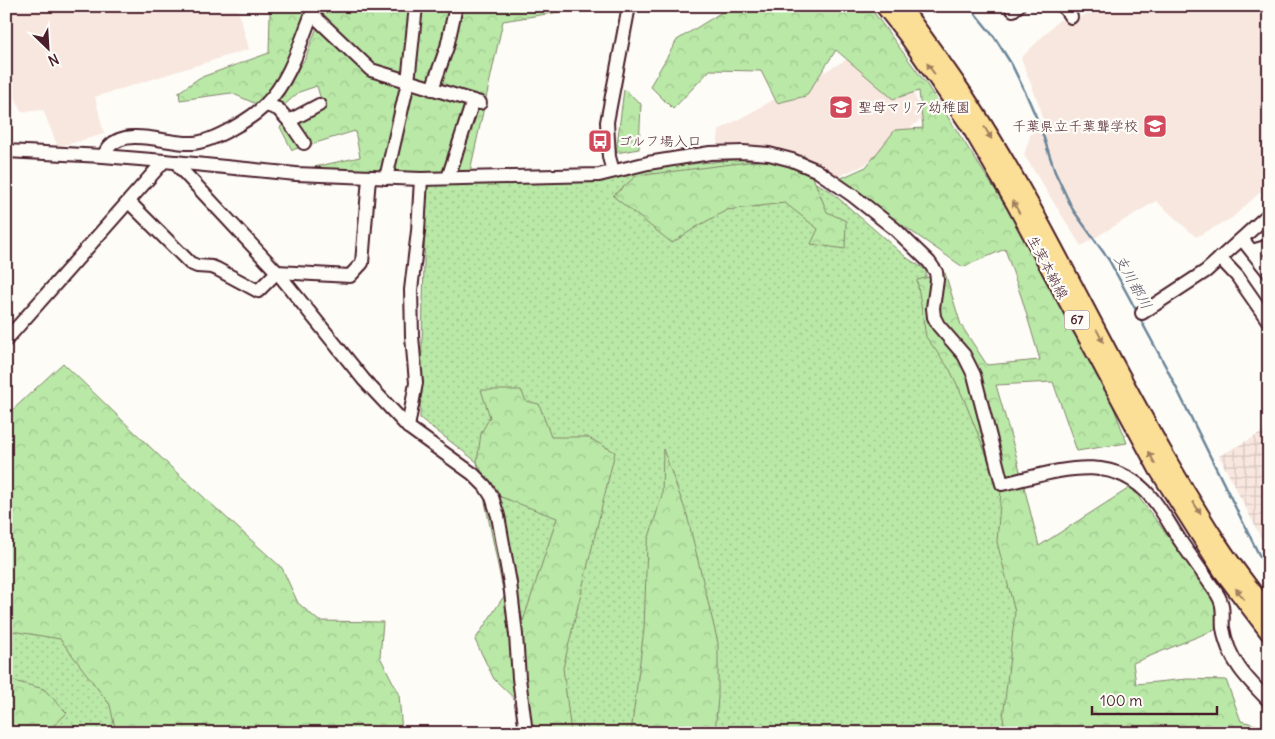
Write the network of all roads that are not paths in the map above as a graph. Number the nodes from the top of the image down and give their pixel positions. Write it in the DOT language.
graph roads {
  1 [pos="416,6"];
  2 [pos="456,6"];
  3 [pos="629,6"];
  4 [pos="884,6"];
  5 [pos="901,6"];
  6 [pos="1010,6"];
  7 [pos="1018,6"];
  8 [pos="1062,6"];
  9 [pos="313,10"];
  10 [pos="1071,17"];
  11 [pos="408,82"];
  12 [pos="432,89"];
  13 [pos="266,105"];
  14 [pos="319,105"];
  15 [pos="289,121"];
  16 [pos="304,143"];
  17 [pos="6,151"];
  18 [pos="103,156"];
  19 [pos="164,161"];
  20 [pos="177,162"];
  21 [pos="613,171"];
  22 [pos="369,178"];
  23 [pos="386,178"];
  24 [pos="448,178"];
  25 [pos="421,179"];
  26 [pos="129,202"];
  27 [pos="1269,214"];
  28 [pos="1242,238"];
  29 [pos="1269,246"];
  30 [pos="1252,251"];
  31 [pos="1220,258"];
  32 [pos="277,272"];
  33 [pos="1269,272"];
  34 [pos="1142,313"];
  35 [pos="1269,322"];
  36 [pos="6,340"];
  37 [pos="408,427"];
  38 [pos="1269,614"];
  39 [pos="1269,634"];
  40 [pos="1269,701"];
  41 [pos="526,733"];
  1 -- 11 [label="street"];
  2 -- 12 [label="street"];
  3 -- 21 [label="street"];
  39 -- 4 [label="main road, 生実本納線 / 67, one-way"];
  5 -- 38 [label="main road, 生実本納線 / 67, one-way"];
  6 -- 7 [label="street"];
  8 -- 10 [label="street"];
  9 -- 11 [label="street"];
  9 -- 13 [label="street"];
  11 -- 12 [label="street"];
  11 -- 23 [label="street"];
  12 -- 24 [label="street"];
  13 -- 15 [label="street"];
  13 -- 18 [label="street"];
  14 -- 15 [label="street"];
  15 -- 16 [label="street"];
  17 -- 18 [label="street"];
  18 -- 19 [label="street"];
  19 -- 20 [label="street"];
  19 -- 26 [label="street"];
  20 -- 22 [label="street"];
  20 -- 32 [label="street"];
  21 -- 24 [label="street"];
  21 -- 40 [label="street"];
  22 -- 23 [label="street"];
  22 -- 32 [label="street"];
  23 -- 25 [label="street"];
  24 -- 25 [label="street"];
  25 -- 37 [label="street"];
  26 -- 32 [label="street"];
  26 -- 36 [label="street"];
  27 -- 28 [label="street"];
  28 -- 30 [label="street"];
  28 -- 31 [label="street"];
  29 -- 30 [label="street"];
  30 -- 33 [label="street"];
  31 -- 34 [label="street"];
  31 -- 35 [label="street"];
  32 -- 37 [label="street"];
  37 -- 41 [label="street"];
}
